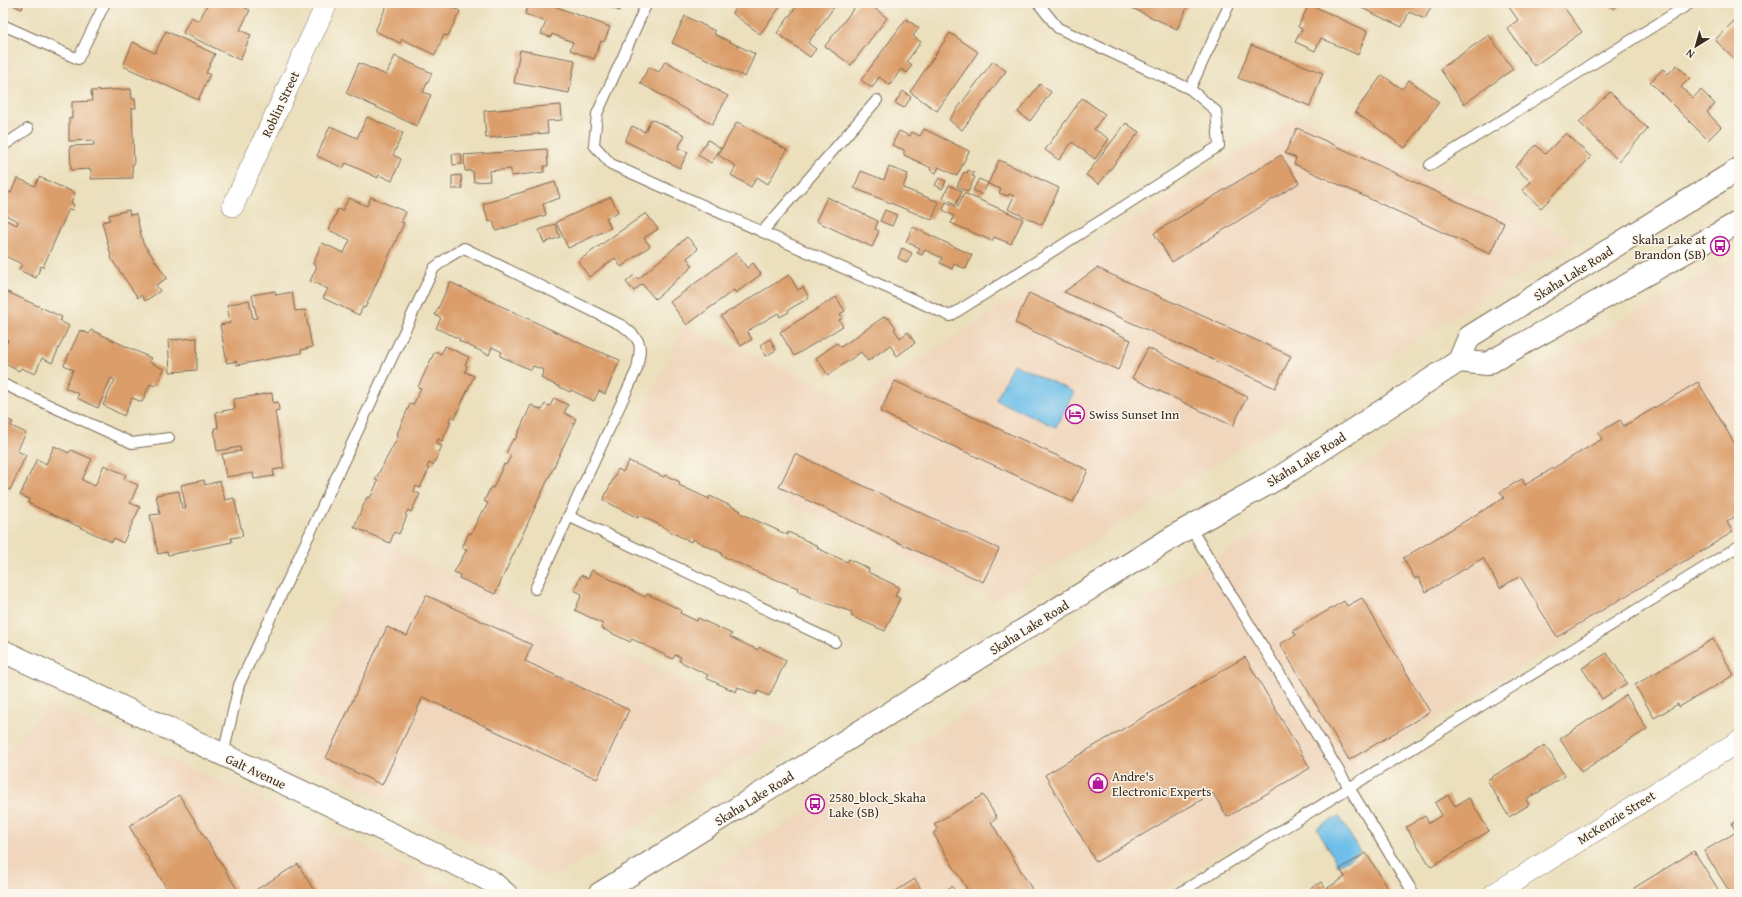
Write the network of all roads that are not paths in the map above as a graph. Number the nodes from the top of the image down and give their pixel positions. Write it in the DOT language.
graph roads {
  1 [pos="105,3"];
  2 [pos="327,3"];
  3 [pos="647,3"];
  4 [pos="1038,3"];
  5 [pos="1230,3"];
  6 [pos="1691,3"];
  7 [pos="3,25"];
  8 [pos="1190,89"];
  9 [pos="877,100"];
  10 [pos="28,129"];
  11 [pos="3,146"];
  12 [pos="1430,165"];
  13 [pos="1739,169"];
  14 [pos="233,206"];
  15 [pos="1739,222"];
  16 [pos="762,232"];
  17 [pos="1459,361"];
  18 [pos="3,384"];
  19 [pos="169,438"];
  20 [pos="568,516"];
  21 [pos="1190,527"];
  22 [pos="1739,546"];
  23 [pos="535,589"];
  24 [pos="835,642"];
  25 [pos="3,651"];
  26 [pos="1739,741"];
  27 [pos="223,755"];
  28 [pos="1349,788"];
  29 [pos="482,885"];
  30 [pos="506,894"];
  31 [pos="599,894"];
  32 [pos="1178,894"];
  33 [pos="1414,894"];
  34 [pos="1494,894"];
  1 -- 7 [label="lane"];
  2 -- 14 [label="street, Roblin Street"];
  3 -- 16 [label="lane"];
  4 -- 8 [label="lane"];
  5 -- 8 [label="lane"];
  6 -- 12 [label="lane"];
  8 -- 16 [label="lane"];
  9 -- 16 [label="lane"];
  10 -- 11 [label="lane"];
  13 -- 17 [label="main road, Skaha Lake Road"];
  15 -- 17 [label="main road"];
  17 -- 21 [label="main road, Skaha Lake Road"];
  18 -- 19 [label="lane"];
  20 -- 23 [label="lane"];
  20 -- 24 [label="lane"];
  20 -- 27 [label="lane"];
  21 -- 28 [label="lane"];
  21 -- 31 [label="main road, Skaha Lake Road"];
  22 -- 28 [label="lane"];
  25 -- 27 [label="main road, Galt Avenue"];
  26 -- 34 [label="street, McKenzie Street"];
  27 -- 29 [label="main road, Galt Avenue"];
  28 -- 32 [label="lane"];
  28 -- 33 [label="lane"];
  29 -- 30 [label="main road, Galt Avenue"];
}
